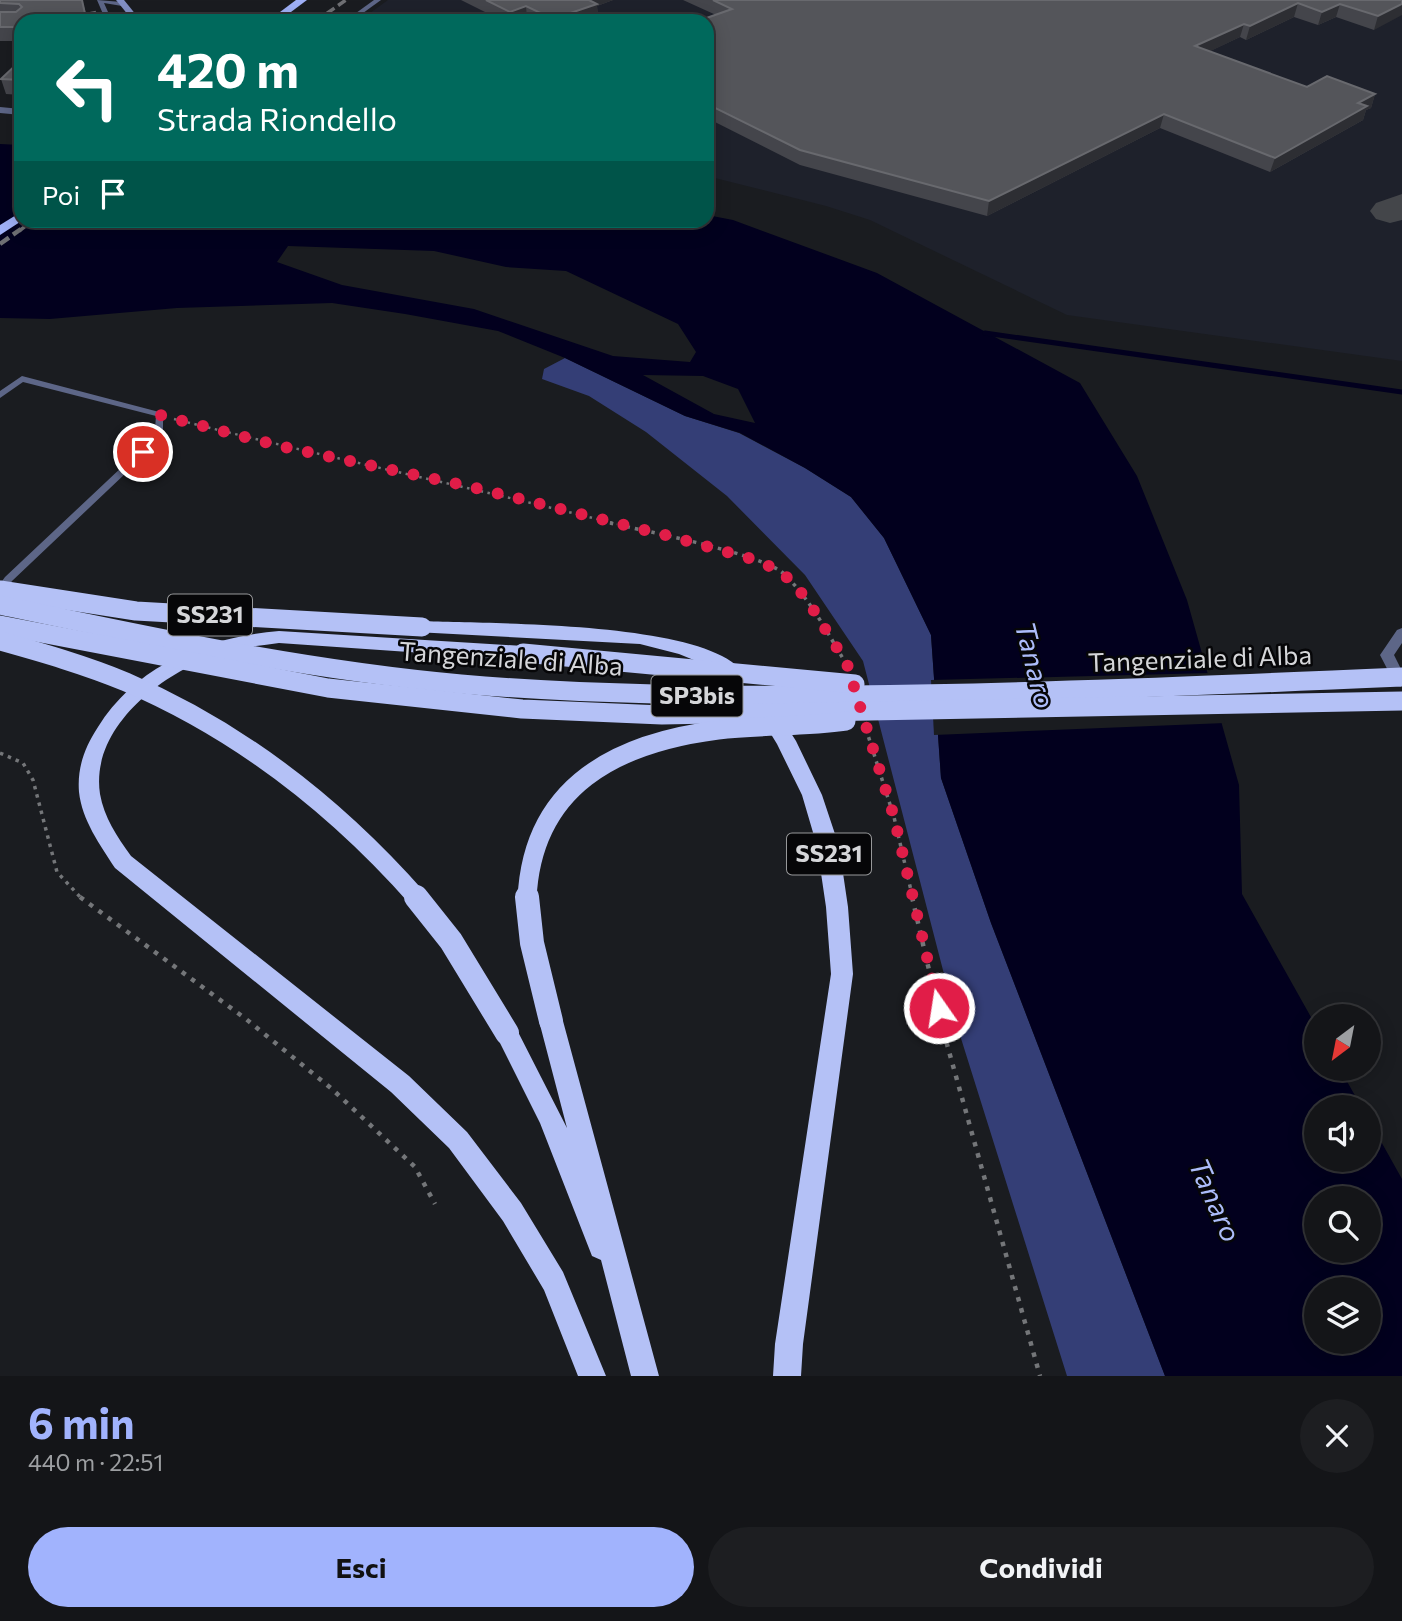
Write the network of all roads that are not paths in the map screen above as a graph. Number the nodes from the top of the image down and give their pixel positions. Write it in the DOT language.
graph roads {
  1 [pos="302,0"];
  2 [pos="310,0"];
  3 [pos="378,0"];
  4 [pos="100,1"];
  5 [pos="122,3"];
  6 [pos="283,14"];
  7 [pos="293,14"];
  8 [pos="358,14"];
  9 [pos="0,395"];
  10 [pos="0,592"];
  11 [pos="0,605"];
  12 [pos="0,625"];
  13 [pos="1402,633"];
  14 [pos="0,641"];
  15 [pos="1402,677"];
  16 [pos="1402,684"];
  17 [pos="965,694"];
  18 [pos="1402,701"];
  19 [pos="906,710"];
  20 [pos="637,1336"];
  21 [pos="592,1376"];
  22 [pos="645,1376"];
  23 [pos="787,1376"];
  1 -- 6 [label="main road"];
  2 -- 7 [label="main road"];
  3 -- 8 [label="lane"];
  4 -- 5 [label="lane"];
  9 -- 10 [label="lane"];
  10 -- 23 [label="highway, SS231, bridge"];
  11 -- 17 [label="highway, Tangenziale di Alba / SP3bis, bridge"];
  12 -- 19 [label="highway, Tangenziale di Alba / SP3bis, bridge"];
  13 -- 16 [label="street"];
  14 -- 20 [label="highway, bridge"];
  15 -- 17 [label="highway, Tangenziale di Alba / SP3bis, bridge"];
  17 -- 21 [label="highway, bridge"];
  18 -- 19 [label="highway, Tangenziale di Alba / SP3bis, bridge"];
  19 -- 20 [label="highway, bridge"];
  20 -- 22 [label="highway"];
}
